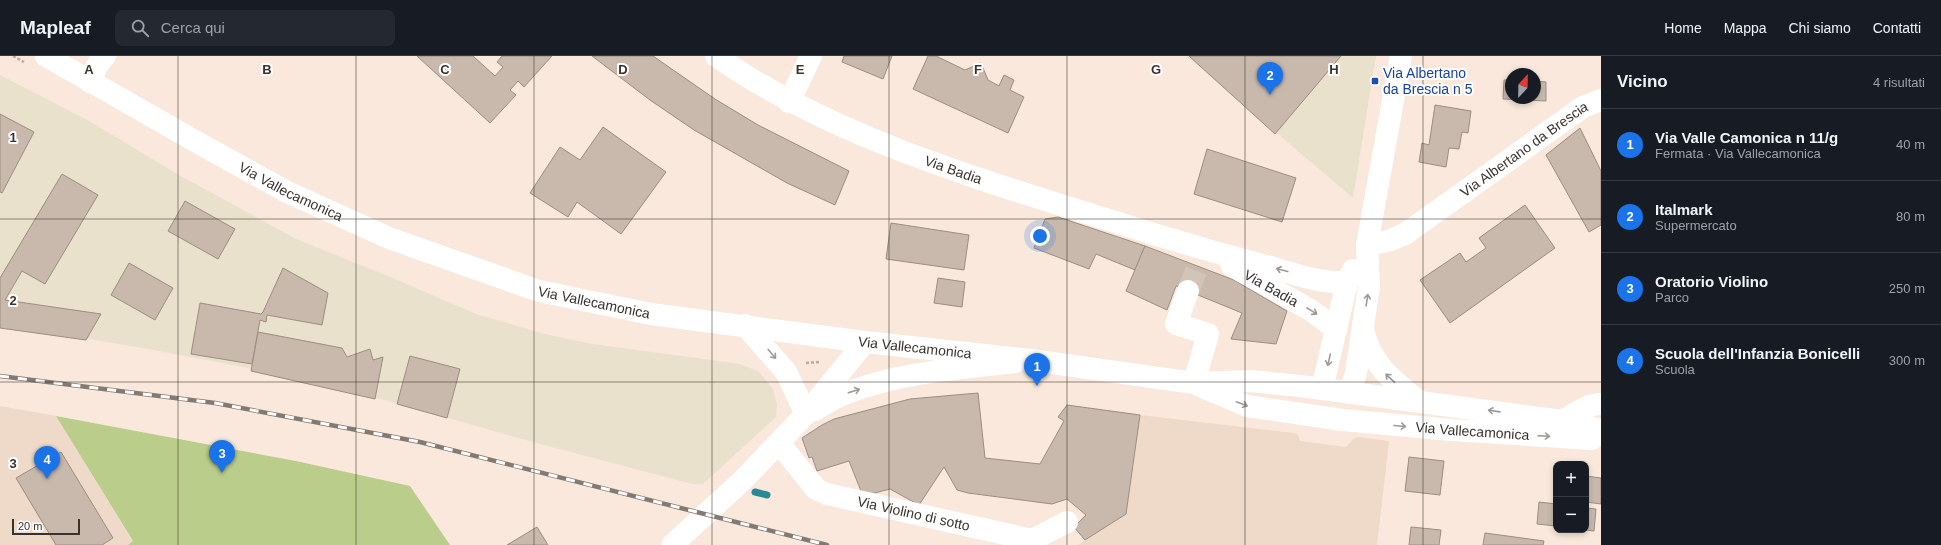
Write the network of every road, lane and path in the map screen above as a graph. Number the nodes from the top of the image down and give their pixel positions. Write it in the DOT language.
graph roads {
  1 [pos="46,56"];
  2 [pos="105,56"];
  3 [pos="716,56"];
  4 [pos="810,56"];
  5 [pos="1401,56"];
  6 [pos="90,82"];
  7 [pos="1601,100"];
  8 [pos="789,102"];
  9 [pos="1367,245"];
  10 [pos="1201,258"];
  11 [pos="1347,282"];
  12 [pos="1188,291"];
  13 [pos="745,325"];
  14 [pos="1336,329"];
  15 [pos="1363,330"];
  16 [pos="865,342"];
  17 [pos="1031,360"];
  18 [pos="820,362"];
  19 [pos="805,363"];
  20 [pos="1194,383"];
  21 [pos="1322,389"];
  22 [pos="1350,393"];
  23 [pos="1420,402"];
  24 [pos="1601,404"];
  25 [pos="806,414"];
  26 [pos="1316,416"];
  27 [pos="1343,420"];
  28 [pos="1563,421"];
  29 [pos="1601,430"];
  30 [pos="1601,439"];
  31 [pos="779,443"];
  32 [pos="1067,522"];
  33 [pos="672,545"];
  1 -- 6 [label="street, Via Vallecamonica"];
  2 -- 6 [label="street"];
  3 -- 8 [label="street, Via Badia"];
  4 -- 8 [label="street"];
  5 -- 9 [label="street"];
  6 -- 13 [label="street, Via Vallecamonica"];
  7 -- 9 [label="street, Via Albertano da Brescia"];
  8 -- 10 [label="street, Via Badia"];
  9 -- 11 [label="street"];
  15 -- 9 [label="street, one-way"];
  11 -- 10 [label="street, Via Badia, one-way"];
  10 -- 14 [label="street, Via Badia, one-way"];
  11 -- 14 [label="street"];
  12 -- 20 [label="street"];
  13 -- 16 [label="street, Via Vallecamonica"];
  13 -- 25 [label="street, one-way"];
  14 -- 21 [label="street, one-way"];
  15 -- 22 [label="street"];
  23 -- 15 [label="street, one-way"];
  16 -- 17 [label="street, Via Vallecamonica"];
  16 -- 25 [label="street"];
  17 -- 20 [label="street, Via Vallecamonica"];
  25 -- 17 [label="street, one-way"];
  18 -- 19 [label="path"];
  20 -- 21 [label="street, Via Vallecamonica"];
  20 -- 26 [label="street, Via Vallecamonica, one-way"];
  21 -- 22 [label="street, Via Vallecamonica"];
  21 -- 26 [label="street"];
  22 -- 23 [label="street, Via Vallecamonica"];
  22 -- 27 [label="street"];
  28 -- 23 [label="street, Via Vallecamonica, one-way"];
  24 -- 28 [label="street"];
  25 -- 31 [label="street"];
  26 -- 27 [label="street, Via Vallecamonica"];
  27 -- 30 [label="street, Via Vallecamonica, one-way"];
  28 -- 29 [label="street, Via Vallecamonica"];
  31 -- 32 [label="street, Via Violino di sotto"];
  31 -- 33 [label="street"];
}
